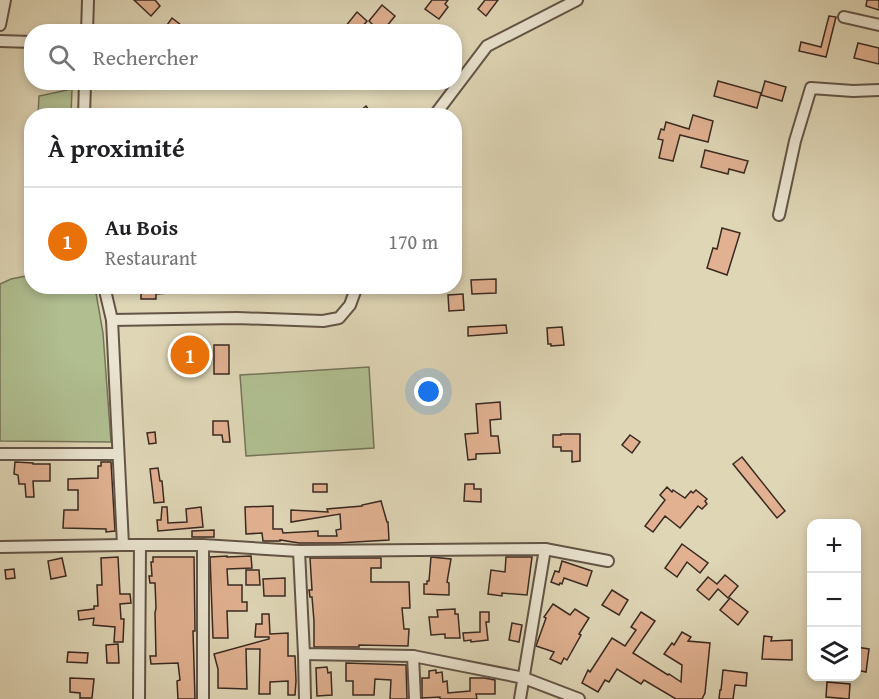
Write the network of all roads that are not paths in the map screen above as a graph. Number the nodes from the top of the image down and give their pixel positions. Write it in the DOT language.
graph roads {
  1 [pos="5,0"];
  2 [pos="88,0"];
  3 [pos="577,0"];
  4 [pos="844,17"];
  5 [pos="87,24"];
  6 [pos="0,25"];
  7 [pos="879,25"];
  8 [pos="0,41"];
  9 [pos="24,42"];
  10 [pos="462,79"];
  11 [pos="85,90"];
  12 [pos="454,90"];
  13 [pos="879,90"];
  14 [pos="84,108"];
  15 [pos="440,108"];
  16 [pos="779,215"];
  17 [pos="106,294"];
  18 [pos="354,294"];
  19 [pos="112,320"];
  20 [pos="0,454"];
  21 [pos="118,454"];
  22 [pos="123,545"];
  23 [pos="140,545"];
  24 [pos="203,545"];
  25 [pos="0,547"];
  26 [pos="545,549"];
  27 [pos="300,551"];
  28 [pos="608,561"];
  29 [pos="304,654"];
  30 [pos="413,656"];
  31 [pos="524,678"];
  32 [pos="139,699"];
  33 [pos="203,699"];
  34 [pos="305,699"];
  35 [pos="415,699"];
  36 [pos="520,699"];
  37 [pos="579,699"];
  1 -- 6 [label="street"];
  2 -- 5 [label="street"];
  3 -- 10 [label="street"];
  4 -- 7 [label="street"];
  8 -- 9 [label="street"];
  11 -- 14 [label="street"];
  12 -- 15 [label="street"];
  13 -- 16 [label="street"];
  17 -- 19 [label="street"];
  18 -- 19 [label="street"];
  19 -- 21 [label="street"];
  20 -- 21 [label="street"];
  21 -- 22 [label="street"];
  22 -- 23 [label="street"];
  22 -- 25 [label="street"];
  23 -- 24 [label="street"];
  23 -- 32 [label="street"];
  24 -- 27 [label="street"];
  24 -- 33 [label="street"];
  26 -- 27 [label="street"];
  26 -- 28 [label="street"];
  26 -- 31 [label="street"];
  27 -- 29 [label="street"];
  29 -- 30 [label="street"];
  29 -- 34 [label="street"];
  30 -- 31 [label="street"];
  30 -- 35 [label="street"];
  31 -- 36 [label="street"];
  31 -- 37 [label="street"];
}
